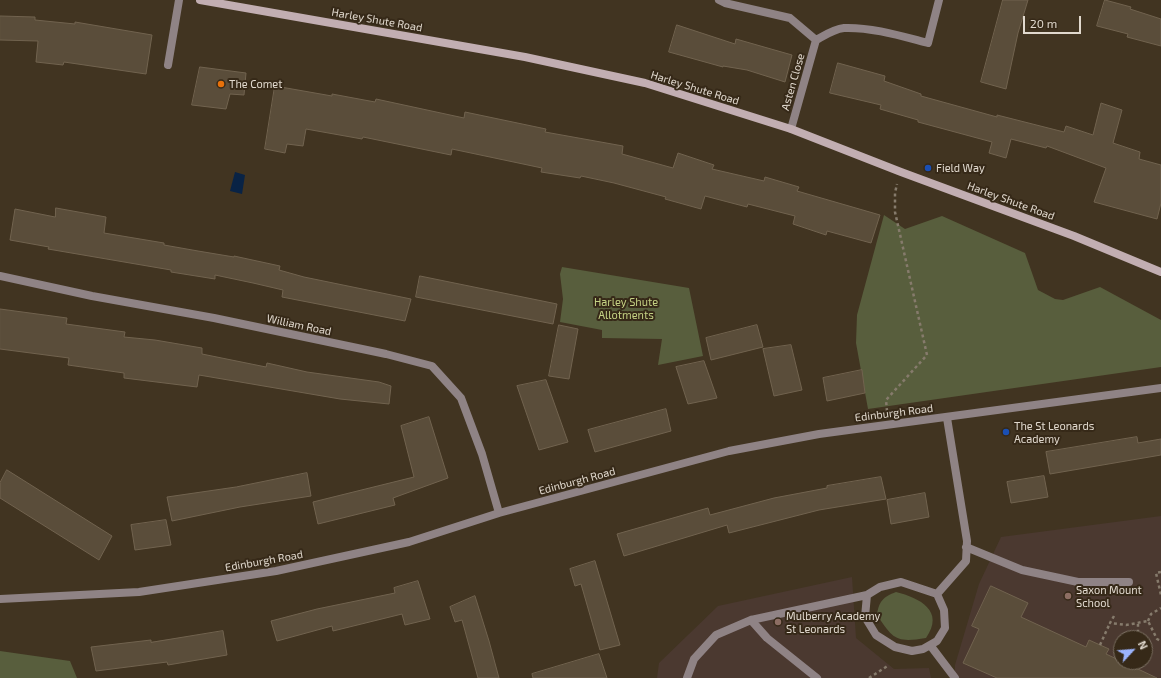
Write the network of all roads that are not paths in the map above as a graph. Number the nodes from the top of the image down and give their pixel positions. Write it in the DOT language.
graph roads {
  1 [pos="179,0"];
  2 [pos="200,0"];
  3 [pos="719,0"];
  4 [pos="939,0"];
  5 [pos="816,40"];
  6 [pos="168,65"];
  7 [pos="791,129"];
  8 [pos="1161,272"];
  9 [pos="0,276"];
  10 [pos="1161,388"];
  11 [pos="947,418"];
  12 [pos="499,513"];
  13 [pos="966,547"];
  14 [pos="1128,582"];
  15 [pos="937,594"];
  16 [pos="867,595"];
  17 [pos="0,599"];
  18 [pos="751,620"];
  19 [pos="930,645"];
  20 [pos="687,678"];
  21 [pos="817,678"];
  22 [pos="955,678"];
  1 -- 6 [label="street"];
  2 -- 7 [label="main road, Harley Shute Road"];
  3 -- 5 [label="street"];
  4 -- 5 [label="street"];
  5 -- 7 [label="street, Asten Close"];
  7 -- 8 [label="main road, Harley Shute Road"];
  9 -- 12 [label="street, William Road"];
  10 -- 11 [label="street, Edinburgh Road"];
  11 -- 12 [label="street, Edinburgh Road"];
  11 -- 13 [label="street"];
  12 -- 17 [label="street, Edinburgh Road"];
  13 -- 14 [label="street"];
  13 -- 15 [label="street"];
  15 -- 16 [label="street"];
  15 -- 19 [label="street"];
  16 -- 18 [label="street"];
  16 -- 19 [label="street"];
  18 -- 20 [label="street"];
  18 -- 21 [label="street"];
  19 -- 22 [label="street"];
}
